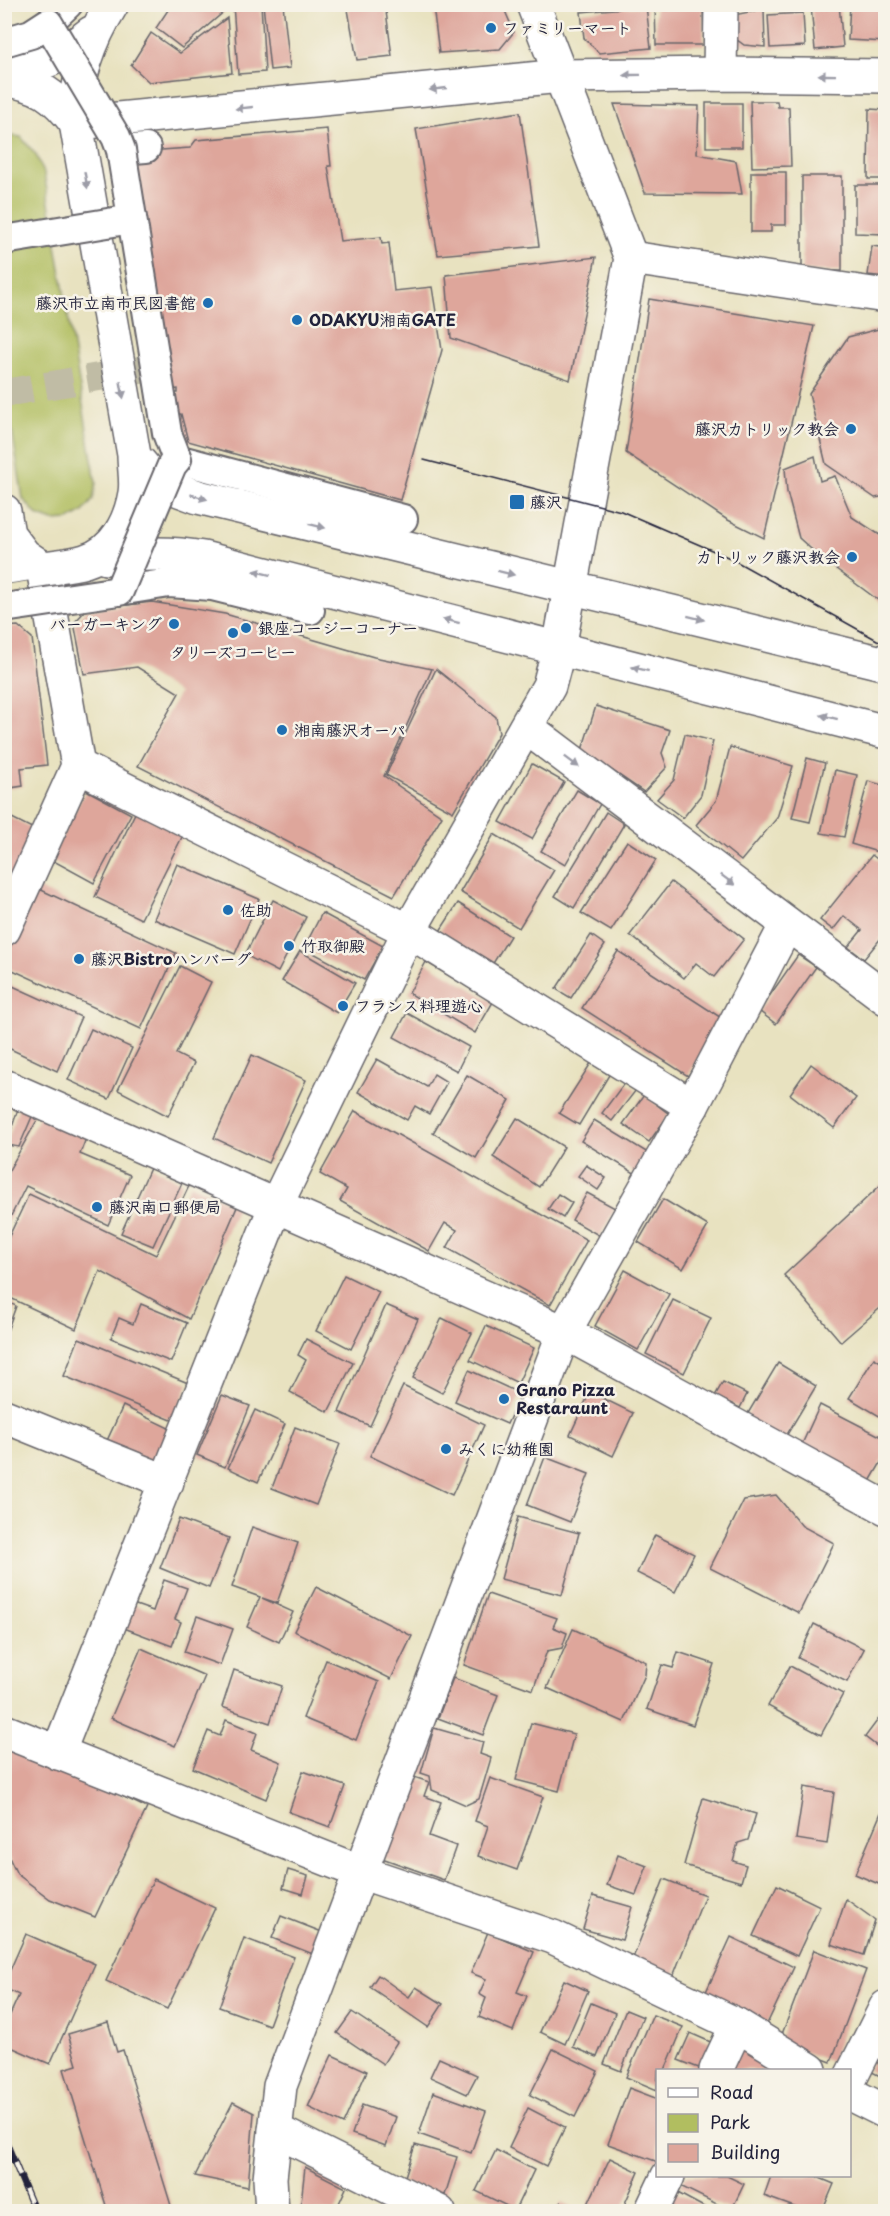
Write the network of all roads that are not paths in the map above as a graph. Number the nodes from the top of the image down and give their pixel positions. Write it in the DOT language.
graph roads {
  1 [pos="534,4"];
  2 [pos="721,4"];
  3 [pos="58,14"];
  4 [pos="106,15"];
  5 [pos="4,42"];
  6 [pos="4,74"];
  7 [pos="720,74"];
  8 [pos="561,76"];
  9 [pos="885,76"];
  10 [pos="4,79"];
  11 [pos="96,114"];
  12 [pos="132,219"];
  13 [pos="4,240"];
  14 [pos="631,258"];
  15 [pos="885,296"];
  16 [pos="159,463"];
  17 [pos="4,511"];
  18 [pos="403,519"];
  19 [pos="85,561"];
  20 [pos="43,568"];
  21 [pos="4,574"];
  22 [pos="570,588"];
  23 [pos="119,591"];
  24 [pos="4,608"];
  25 [pos="310,610"];
  26 [pos="559,648"];
  27 [pos="885,664"];
  28 [pos="526,727"];
  29 [pos="885,732"];
  30 [pos="78,766"];
  31 [pos="787,924"];
  32 [pos="4,929"];
  33 [pos="409,931"];
  34 [pos="885,998"];
  35 [pos="4,1086"];
  36 [pos="692,1106"];
  37 [pos="276,1205"];
  38 [pos="564,1332"];
  39 [pos="4,1416"];
  40 [pos="167,1482"];
  41 [pos="881,1497"];
  42 [pos="4,1731"];
  43 [pos="58,1753"];
  44 [pos="360,1872"];
  45 [pos="885,2007"];
  46 [pos="737,2025"];
  47 [pos="716,2069"];
  48 [pos="808,2069"];
  49 [pos="851,2075"];
  50 [pos="851,2095"];
  51 [pos="885,2112"];
  52 [pos="275,2130"];
  53 [pos="667,2177"];
  54 [pos="272,2211"];
  55 [pos="439,2211"];
  56 [pos="651,2211"];
  1 -- 8 [label="street"];
  2 -- 7 [label="street"];
  3 -- 5 [label="street, bridge"];
  3 -- 11 [label="street, bridge"];
  4 -- 6 [label="street"];
  4 -- 11 [label="street"];
  7 -- 8 [label="street, one-way"];
  9 -- 7 [label="street, one-way"];
  8 -- 11 [label="street, one-way"];
  8 -- 14 [label="street"];
  10 -- 11 [label="street"];
  11 -- 12 [label="street, bridge"];
  11 -- 16 [label="street, one-way"];
  12 -- 13 [label="street, bridge"];
  12 -- 16 [label="street, bridge"];
  14 -- 15 [label="street"];
  14 -- 22 [label="street"];
  16 -- 18 [label="street"];
  16 -- 19 [label="street"];
  16 -- 22 [label="street, one-way"];
  16 -- 23 [label="street, bridge"];
  17 -- 20 [label="street"];
  19 -- 20 [label="street"];
  26 -- 19 [label="street, one-way"];
  20 -- 21 [label="lane"];
  20 -- 30 [label="street"];
  22 -- 26 [label="street"];
  22 -- 27 [label="street, one-way"];
  23 -- 24 [label="street, bridge"];
  23 -- 25 [label="street"];
  26 -- 28 [label="street"];
  29 -- 26 [label="street, one-way"];
  28 -- 31 [label="street, one-way"];
  28 -- 33 [label="street"];
  30 -- 32 [label="street"];
  30 -- 33 [label="street"];
  31 -- 34 [label="street"];
  31 -- 36 [label="street"];
  33 -- 36 [label="street"];
  33 -- 37 [label="street"];
  35 -- 37 [label="street"];
  36 -- 38 [label="street"];
  37 -- 38 [label="street"];
  37 -- 40 [label="street"];
  38 -- 41 [label="street"];
  38 -- 44 [label="street"];
  39 -- 40 [label="street"];
  40 -- 43 [label="street"];
  42 -- 43 [label="street"];
  43 -- 44 [label="street"];
  44 -- 46 [label="street"];
  44 -- 52 [label="street"];
  45 -- 49 [label="street"];
  46 -- 47 [label="street"];
  46 -- 48 [label="street"];
  50 -- 51 [label="street"];
  52 -- 54 [label="street"];
  52 -- 55 [label="street"];
  53 -- 56 [label="street"];
}
